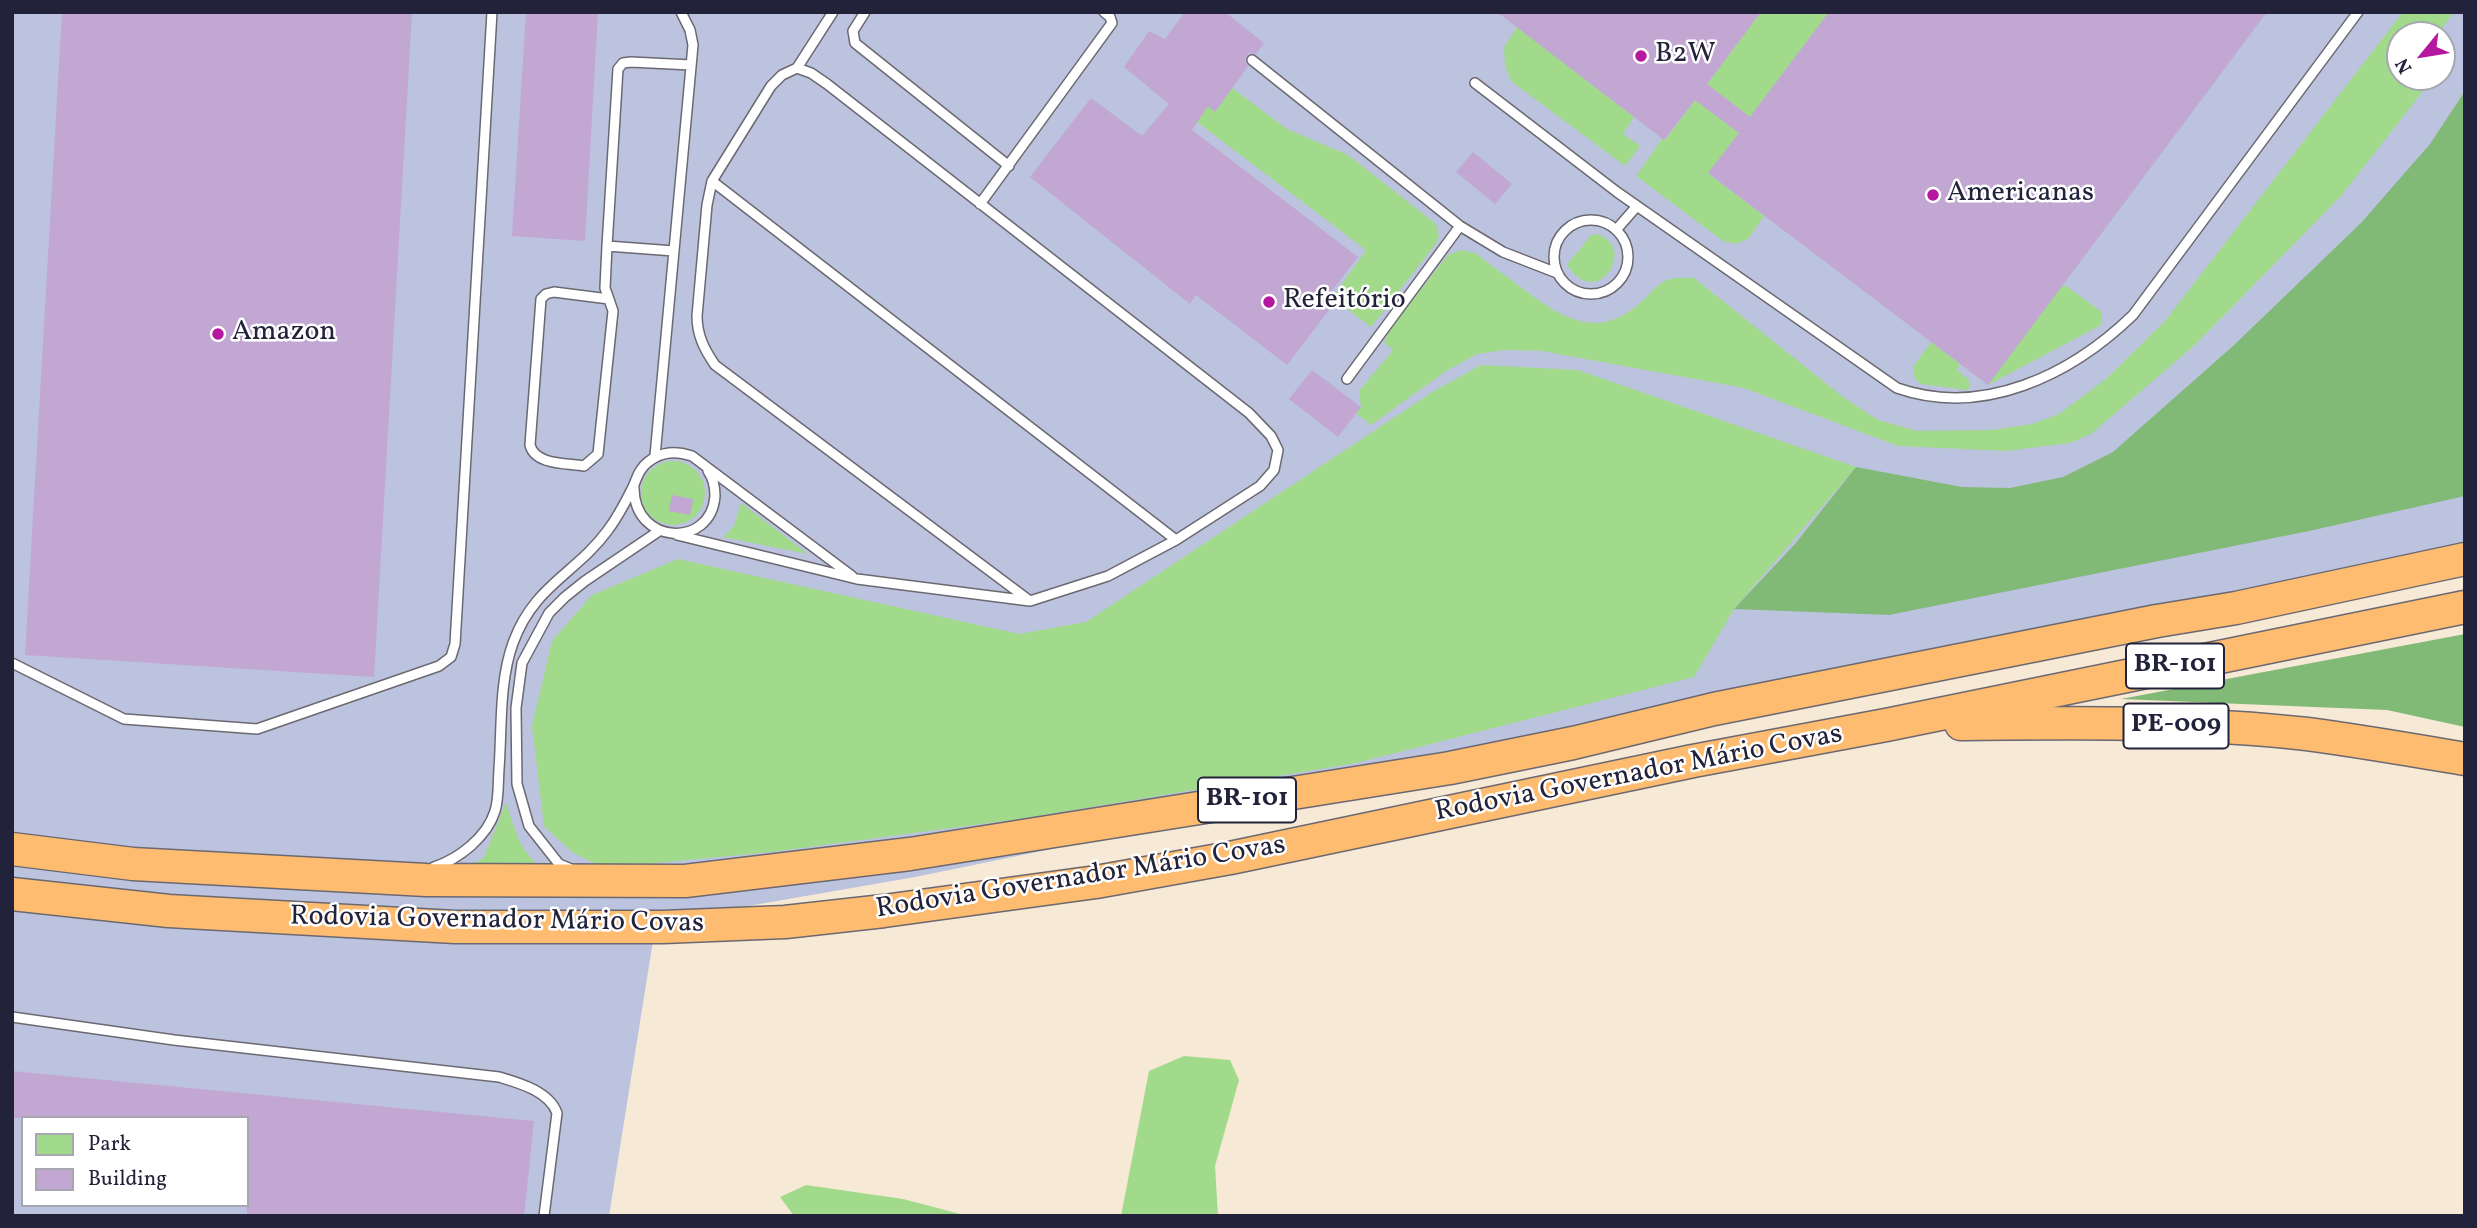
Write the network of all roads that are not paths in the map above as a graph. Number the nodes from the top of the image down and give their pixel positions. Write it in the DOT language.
graph roads {
  1 [pos="492,12"];
  2 [pos="681,12"];
  3 [pos="833,12"];
  4 [pos="866,12"];
  5 [pos="1104,12"];
  6 [pos="2358,12"];
  7 [pos="1252,60"];
  8 [pos="691,65"];
  9 [pos="797,68"];
  10 [pos="1475,83"];
  11 [pos="1009,166"];
  12 [pos="712,181"];
  13 [pos="981,204"];
  14 [pos="1637,206"];
  15 [pos="1460,226"];
  16 [pos="1616,230"];
  17 [pos="607,246"];
  18 [pos="674,251"];
  19 [pos="1557,273"];
  20 [pos="609,299"];
  21 [pos="1346,379"];
  22 [pos="655,456"];
  23 [pos="703,464"];
  24 [pos="634,487"];
  25 [pos="659,531"];
  26 [pos="677,535"];
  27 [pos="1176,540"];
  28 [pos="2465,559"];
  29 [pos="857,579"];
  30 [pos="1030,601"];
  31 [pos="2465,607"];
  32 [pos="12,663"];
  33 [pos="1886,725"];
  34 [pos="2465,758"];
  35 [pos="12,849"];
  36 [pos="400,879"];
  37 [pos="602,881"];
  38 [pos="12,894"];
  39 [pos="12,1017"];
  40 [pos="544,1216"];
  1 -- 32 [label="lane"];
  2 -- 8 [label="lane"];
  3 -- 9 [label="lane"];
  4 -- 11 [label="lane"];
  5 -- 11 [label="lane"];
  6 -- 14 [label="lane"];
  7 -- 15 [label="lane"];
  8 -- 17 [label="lane"];
  8 -- 18 [label="lane"];
  9 -- 12 [label="lane"];
  9 -- 13 [label="lane"];
  10 -- 14 [label="lane"];
  11 -- 13 [label="lane"];
  12 -- 27 [label="lane"];
  12 -- 30 [label="lane"];
  13 -- 27 [label="lane"];
  14 -- 16 [label="lane"];
  15 -- 19 [label="lane"];
  15 -- 21 [label="lane"];
  16 -- 19 [label="lane"];
  16 -- 19 [label="lane"];
  17 -- 18 [label="lane"];
  17 -- 20 [label="lane"];
  18 -- 22 [label="lane"];
  20 -- 20 [label="lane"];
  22 -- 23 [label="lane"];
  22 -- 24 [label="lane"];
  23 -- 26 [label="lane"];
  23 -- 29 [label="lane"];
  24 -- 25 [label="lane"];
  24 -- 36 [label="lane"];
  25 -- 26 [label="lane"];
  25 -- 37 [label="lane"];
  26 -- 29 [label="lane"];
  27 -- 30 [label="lane"];
  28 -- 37 [label="highway, Rodovia Governador Mário Covas / BR-101"];
  29 -- 30 [label="lane"];
  31 -- 33 [label="highway, Rodovia Governador Mário Covas / BR-101"];
  33 -- 34 [label="highway, PE-009"];
  33 -- 38 [label="highway, Rodovia Governador Mário Covas / BR-101"];
  35 -- 36 [label="highway, Rodovia Governador Mário Covas / BR-101"];
  36 -- 37 [label="highway, Rodovia Governador Mário Covas / BR-101"];
  39 -- 40 [label="lane"];
}
